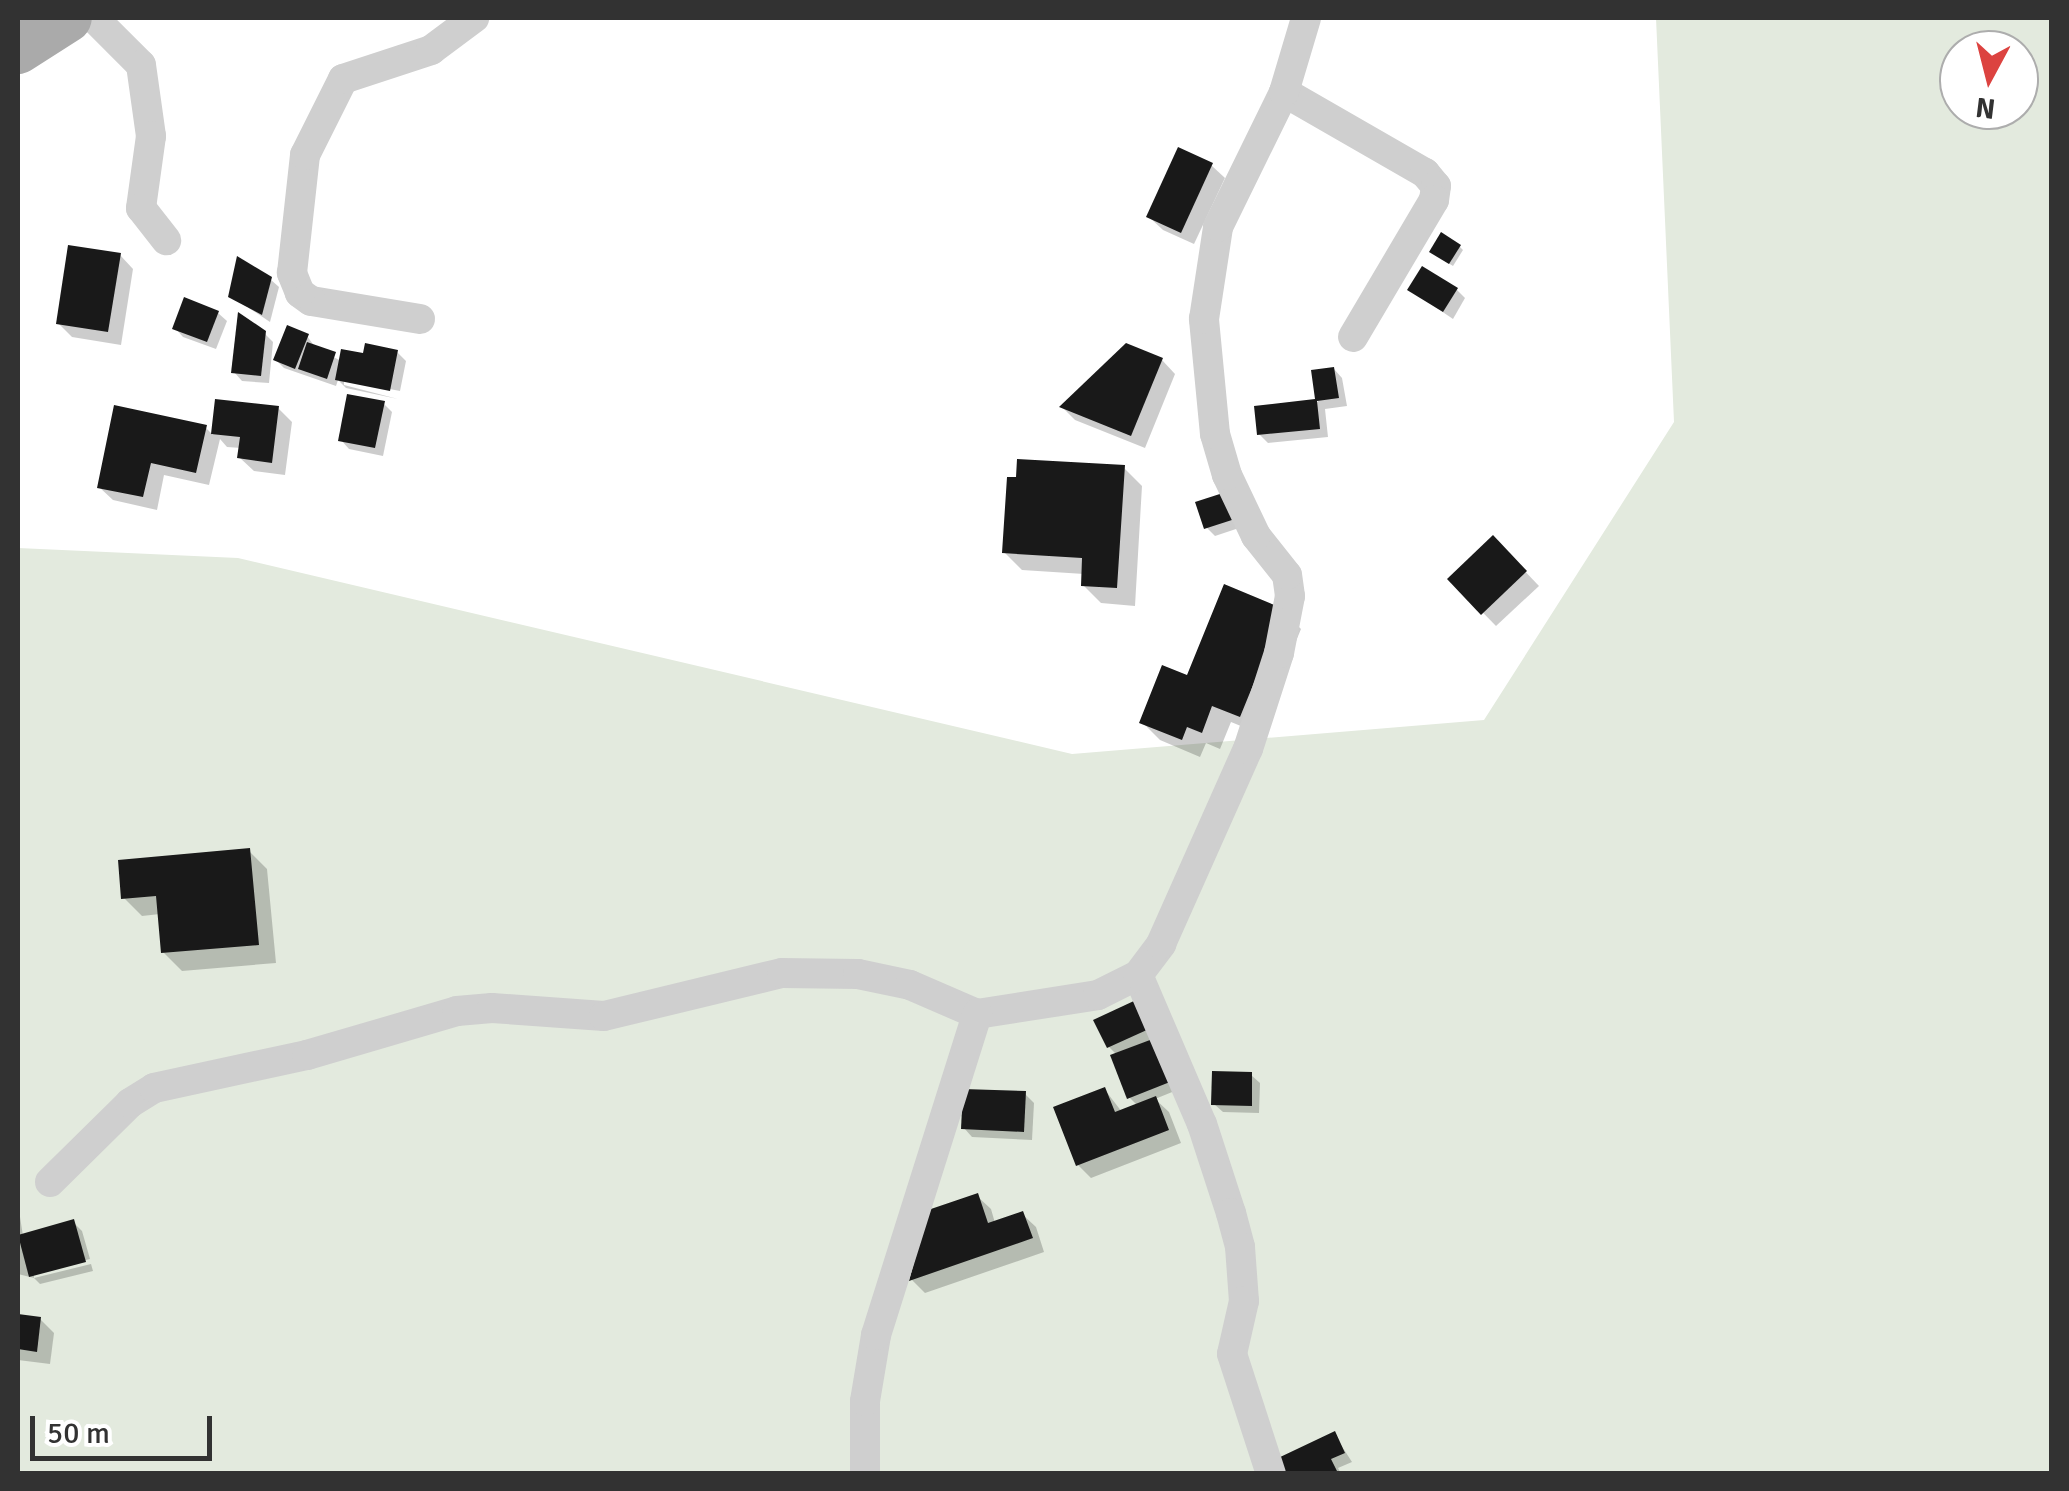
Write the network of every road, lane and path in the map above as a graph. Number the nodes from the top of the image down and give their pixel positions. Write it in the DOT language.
graph roads {
  1 [pos="72,18"];
  2 [pos="474,18"];
  3 [pos="1306,18"];
  4 [pos="18,50"];
  5 [pos="1284,92"];
  6 [pos="166,240"];
  7 [pos="420,319"];
  8 [pos="1353,337"];
  9 [pos="1138,975"];
  10 [pos="976,1014"];
  11 [pos="50,1182"];
  12 [pos="865,1474"];
  13 [pos="1271,1474"];
  1 -- 4 [label="main road"];
  1 -- 6 [label="street"];
  2 -- 7 [label="street"];
  3 -- 5 [label="street"];
  5 -- 8 [label="street"];
  5 -- 9 [label="street"];
  9 -- 10 [label="street"];
  9 -- 13 [label="street"];
  10 -- 11 [label="street"];
  10 -- 12 [label="street"];
}
